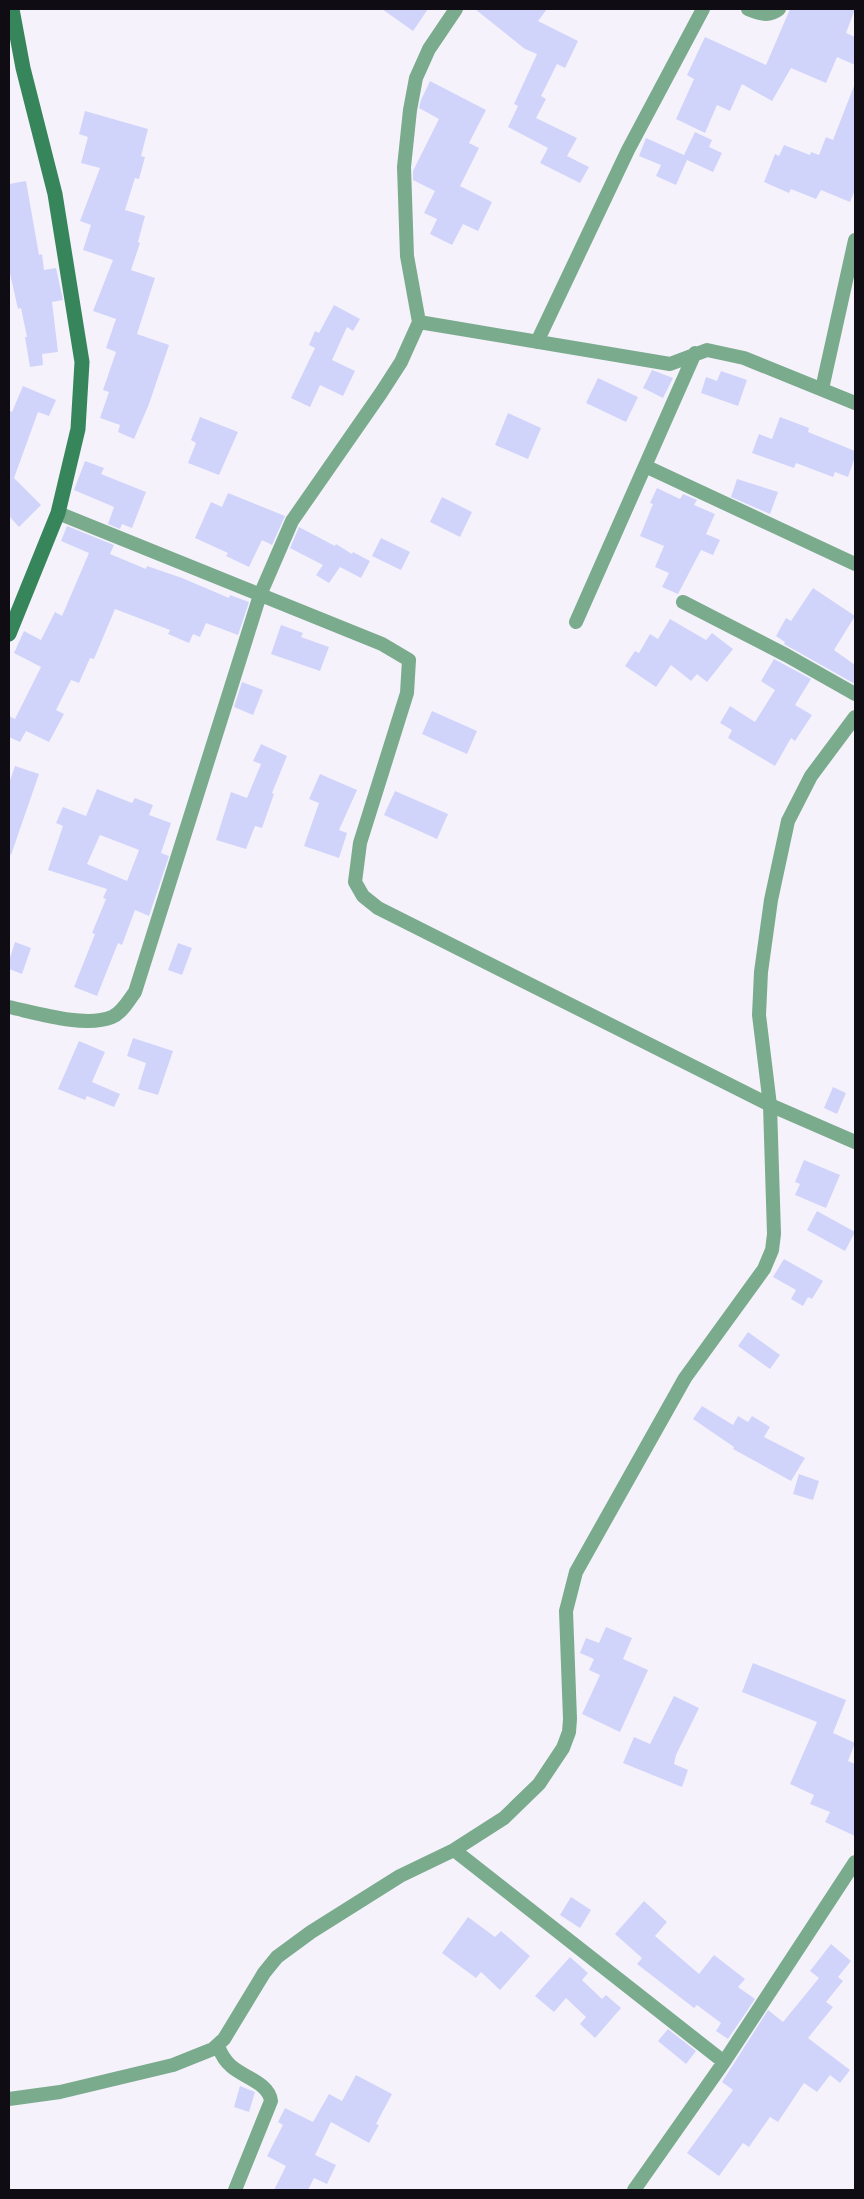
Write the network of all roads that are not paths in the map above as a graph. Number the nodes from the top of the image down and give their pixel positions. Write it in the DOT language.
graph roads {
  1 [pos="12,9"];
  2 [pos="456,9"];
  3 [pos="703,9"];
  4 [pos="748,9"];
  5 [pos="779,9"];
  6 [pos="855,240"];
  7 [pos="419,322"];
  8 [pos="537,342"];
  9 [pos="695,353"];
  10 [pos="822,389"];
  11 [pos="855,403"];
  12 [pos="645,466"];
  13 [pos="58,513"];
  14 [pos="855,564"];
  15 [pos="260,595"];
  16 [pos="683,602"];
  17 [pos="576,622"];
  18 [pos="9,634"];
  19 [pos="855,694"];
  20 [pos="855,717"];
  21 [pos="9,1007"];
  22 [pos="770,1105"];
  23 [pos="855,1142"];
  24 [pos="454,1850"];
  25 [pos="853,1871"];
  26 [pos="218,2046"];
  27 [pos="724,2062"];
  28 [pos="9,2099"];
  29 [pos="235,2190"];
  30 [pos="634,2190"];
  1 -- 13 [label="street"];
  2 -- 7 [label="street"];
  3 -- 8 [label="street"];
  4 -- 5 [label="street"];
  6 -- 10 [label="street"];
  7 -- 8 [label="street"];
  7 -- 15 [label="street"];
  8 -- 9 [label="street"];
  9 -- 10 [label="street"];
  9 -- 12 [label="street"];
  10 -- 11 [label="street"];
  12 -- 14 [label="street"];
  12 -- 17 [label="street"];
  13 -- 15 [label="street"];
  13 -- 18 [label="street"];
  15 -- 21 [label="street"];
  15 -- 22 [label="street"];
  16 -- 19 [label="street"];
  20 -- 22 [label="street"];
  22 -- 23 [label="street"];
  22 -- 24 [label="street"];
  24 -- 26 [label="street"];
  24 -- 27 [label="street"];
  25 -- 27 [label="street"];
  26 -- 28 [label="street"];
  26 -- 29 [label="street"];
  27 -- 30 [label="street"];
}
